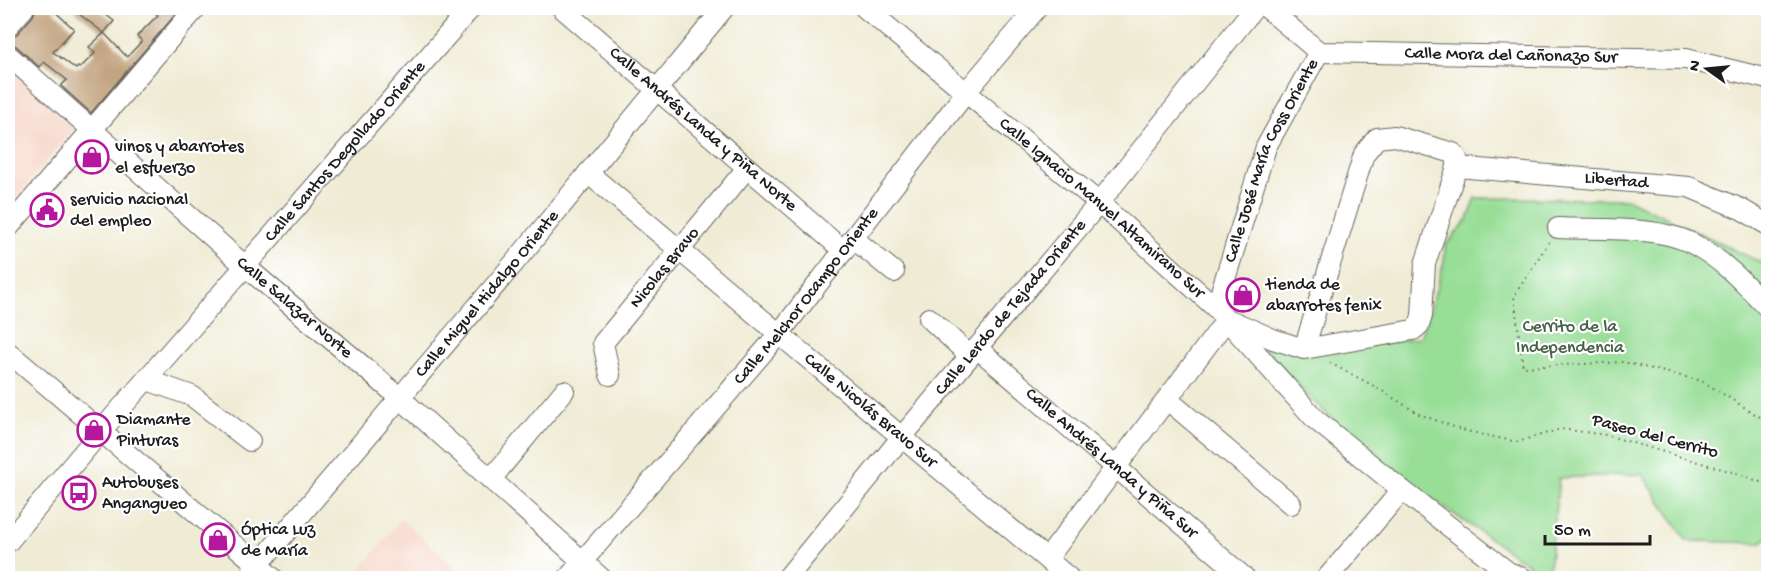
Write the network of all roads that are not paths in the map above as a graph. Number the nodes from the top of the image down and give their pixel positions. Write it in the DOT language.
graph roads {
  1 [pos="24,8"];
  2 [pos="196,8"];
  3 [pos="471,8"];
  4 [pos="562,8"];
  5 [pos="724,8"];
  6 [pos="865,8"];
  7 [pos="1037,8"];
  8 [pos="1254,8"];
  9 [pos="1267,8"];
  10 [pos="8,26"];
  11 [pos="1319,52"];
  12 [pos="8,55"];
  13 [pos="1768,79"];
  14 [pos="656,90"];
  15 [pos="968,91"];
  16 [pos="92,130"];
  17 [pos="1455,160"];
  18 [pos="747,168"];
  19 [pos="588,173"];
  20 [pos="1100,203"];
  21 [pos="1768,225"];
  22 [pos="8,228"];
  23 [pos="1558,228"];
  24 [pos="849,245"];
  25 [pos="680,250"];
  26 [pos="245,266"];
  27 [pos="894,272"];
  28 [pos="1768,308"];
  29 [pos="1222,313"];
  30 [pos="929,318"];
  31 [pos="779,334"];
  32 [pos="1304,349"];
  33 [pos="8,352"];
  34 [pos="974,352"];
  35 [pos="610,375"];
  36 [pos="147,380"];
  37 [pos="564,391"];
  38 [pos="399,397"];
  39 [pos="1168,400"];
  40 [pos="101,431"];
  41 [pos="901,438"];
  42 [pos="250,441"];
  43 [pos="1116,468"];
  44 [pos="491,478"];
  45 [pos="1402,490"];
  46 [pos="1292,504"];
  47 [pos="8,542"];
  48 [pos="1047,559"];
  49 [pos="581,561"];
  50 [pos="252,572"];
  51 [pos="273,579"];
  52 [pos="568,579"];
  53 [pos="601,579"];
  54 [pos="787,579"];
  55 [pos="1069,579"];
  56 [pos="1245,579"];
  57 [pos="1327,579"];
  58 [pos="1522,579"];
  1 -- 10 [label="street"];
  2 -- 16 [label="street"];
  3 -- 26 [label="street, Calle Santos Degollado Oriente"];
  4 -- 14 [label="street, Calle Andrés Landa y Piña Norte"];
  5 -- 14 [label="street, Calle Miguel Hidalgo Oriente"];
  6 -- 15 [label="street, Calle Ignacio Manuel Altamirano Sur"];
  7 -- 15 [label="street, Calle Melchor Ocampo Oriente"];
  8 -- 20 [label="street, Calle Lerdo de Tejada Oriente"];
  9 -- 11 [label="street"];
  11 -- 13 [label="street, Calle Mora del Cañonazo Sur"];
  11 -- 29 [label="street, Calle José María Coss Oriente"];
  12 -- 16 [label="street, Calle Salazar Norte"];
  14 -- 18 [label="street, Calle Andrés Landa y Piña Norte"];
  14 -- 19 [label="street, Calle Miguel Hidalgo Oriente"];
  15 -- 20 [label="street, Calle Ignacio Manuel Altamirano Sur"];
  15 -- 24 [label="street, Calle Melchor Ocampo Oriente"];
  16 -- 22 [label="street"];
  16 -- 26 [label="street, Calle Salazar Norte"];
  17 -- 21 [label="street, Libertad"];
  17 -- 32 [label="street"];
  17 -- 32 [label="street, Libertad"];
  18 -- 24 [label="street, Calle Andrés Landa y Piña Norte"];
  18 -- 25 [label="street, Nicolas Bravo"];
  19 -- 25 [label="street, Calle Nicolás Bravo Sur"];
  19 -- 38 [label="street, Calle Miguel Hidalgo Oriente"];
  20 -- 29 [label="street, Calle Ignacio Manuel Altamirano Sur"];
  20 -- 34 [label="street, Calle Lerdo de Tejada Oriente"];
  23 -- 28 [label="street"];
  24 -- 27 [label="street, Calle Andrés Landa y Piña Norte"];
  24 -- 31 [label="street, Calle Melchor Ocampo Oriente"];
  25 -- 31 [label="street, Calle Nicolás Bravo Sur"];
  25 -- 35 [label="street, Nicolas Bravo"];
  26 -- 36 [label="street, Calle Santos Degollado Oriente"];
  26 -- 38 [label="street, Calle Salazar Norte"];
  29 -- 32 [label="street"];
  29 -- 39 [label="street, Calle José María Coss Oriente"];
  29 -- 45 [label="street, Calle Ignacio Manuel Altamirano Sur"];
  30 -- 34 [label="street, Calle Andrés Landa y Piña Sur"];
  31 -- 41 [label="street, Calle Nicolás Bravo Sur"];
  31 -- 49 [label="street, Calle Melchor Ocampo Oriente"];
  33 -- 40 [label="street"];
  34 -- 41 [label="street, Calle Lerdo de Tejada Oriente"];
  34 -- 43 [label="street, Calle Andrés Landa y Piña Sur"];
  36 -- 40 [label="street, Calle Santos Degollado Oriente"];
  36 -- 42 [label="street"];
  37 -- 44 [label="street"];
  38 -- 44 [label="street, Calle Salazar Norte"];
  38 -- 50 [label="street, Calle Miguel Hidalgo Oriente"];
  39 -- 43 [label="street, Calle José María Coss Oriente"];
  39 -- 46 [label="street"];
  40 -- 47 [label="street, Calle Santos Degollado Oriente"];
  40 -- 50 [label="street"];
  41 -- 48 [label="street, Calle Nicolás Bravo Sur"];
  41 -- 54 [label="street, Calle Lerdo de Tejada Oriente"];
  43 -- 48 [label="street, Calle José María Coss Oriente"];
  43 -- 56 [label="street, Calle Andrés Landa y Piña Sur"];
  44 -- 49 [label="street, Calle Salazar Norte"];
  45 -- 57 [label="street"];
  45 -- 58 [label="street, Calle Ignacio Manuel Altamirano Sur"];
  48 -- 55 [label="street, Calle Nicolás Bravo Sur"];
  49 -- 52 [label="street, Calle Melchor Ocampo Oriente"];
  49 -- 53 [label="street, Calle Salazar Norte"];
  50 -- 51 [label="street"];
}
